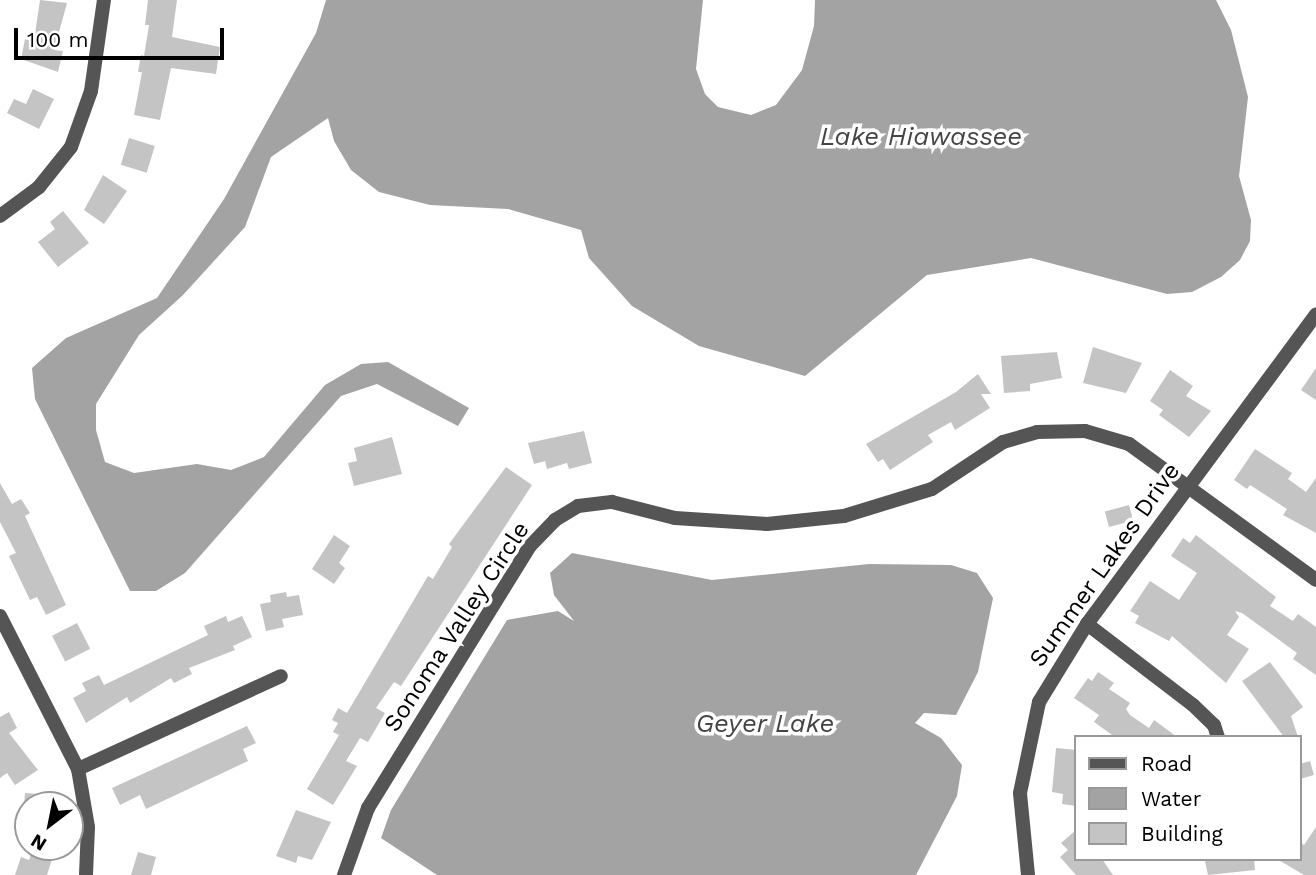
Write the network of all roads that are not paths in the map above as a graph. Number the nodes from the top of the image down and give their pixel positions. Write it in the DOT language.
graph roads {
  1 [pos="104,0"];
  2 [pos="0,216"];
  3 [pos="1316,316"];
  4 [pos="1189,484"];
  5 [pos="1316,580"];
  6 [pos="0,616"];
  7 [pos="1087,624"];
  8 [pos="281,676"];
  9 [pos="1217,735"];
  10 [pos="78,769"];
  11 [pos="86,875"];
  12 [pos="344,875"];
  13 [pos="1028,875"];
  1 -- 2 [label="street"];
  3 -- 4 [label="street, Summer Lakes Drive"];
  4 -- 5 [label="street, Sonoma Valley Circle"];
  4 -- 7 [label="street, Summer Lakes Drive"];
  4 -- 12 [label="street, Sonoma Valley Circle"];
  6 -- 10 [label="street"];
  7 -- 9 [label="street"];
  7 -- 13 [label="street, Summer Lakes Drive"];
  8 -- 10 [label="street"];
  10 -- 11 [label="street"];
}
